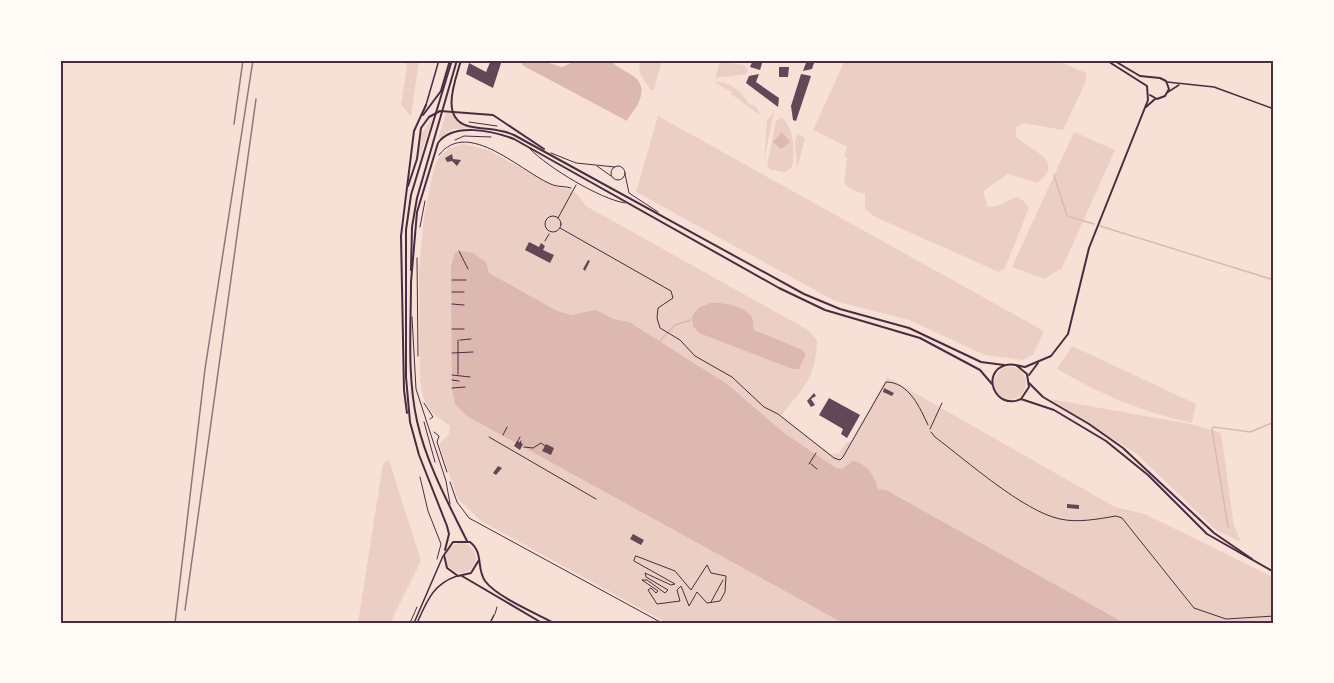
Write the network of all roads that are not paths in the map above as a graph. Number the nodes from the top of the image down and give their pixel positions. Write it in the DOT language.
graph roads {
  1 [pos="439,60"];
  2 [pos="451,60"];
  3 [pos="459,60"];
  4 [pos="1106,60"];
  5 [pos="1113,60"];
  6 [pos="1153,78"];
  7 [pos="1166,81"];
  8 [pos="1180,84"];
  9 [pos="1147,86"];
  10 [pos="1168,92"];
  11 [pos="1149,94"];
  12 [pos="1155,99"];
  13 [pos="426,105"];
  14 [pos="1146,108"];
  15 [pos="1274,109"];
  16 [pos="419,120"];
  17 [pos="529,148"];
  18 [pos="547,152"];
  19 [pos="596,165"];
  20 [pos="615,167"];
  21 [pos="625,174"];
  22 [pos="613,176"];
  23 [pos="576,186"];
  24 [pos="405,199"];
  25 [pos="628,204"];
  26 [pos="662,216"];
  27 [pos="558,218"];
  28 [pos="550,232"];
  29 [pos="545,241"];
  30 [pos="411,282"];
  31 [pos="411,312"];
  32 [pos="1040,361"];
  33 [pos="1004,365"];
  34 [pos="1016,365"];
  35 [pos="1029,378"];
  36 [pos="1029,383"];
  37 [pos="992,384"];
  38 [pos="1020,399"];
  39 [pos="942,403"];
  40 [pos="410,422"];
  41 [pos="930,429"];
  42 [pos="489,437"];
  43 [pos="596,499"];
  44 [pos="450,504"];
  45 [pos="467,541"];
  46 [pos="446,550"];
  47 [pos="444,555"];
  48 [pos="479,561"];
  49 [pos="1259,564"];
  50 [pos="1274,572"];
  51 [pos="460,576"];
  52 [pos="497,607"];
  53 [pos="494,615"];
  54 [pos="415,623"];
  55 [pos="490,623"];
  56 [pos="542,623"];
  57 [pos="554,623"];
  1 -- 13 [label="street"];
  2 -- 16 [label="main road"];
  2 -- 40 [label="main road"];
  3 -- 18 [label="main road"];
  3 -- 30 [label="main road"];
  4 -- 9 [label="main road"];
  5 -- 6 [label="main road"];
  6 -- 7 [label="main road"];
  6 -- 9 [label="main road"];
  7 -- 8 [label="street"];
  7 -- 10 [label="main road"];
  8 -- 10 [label="street"];
  8 -- 15 [label="street"];
  9 -- 11 [label="main road"];
  10 -- 12 [label="main road"];
  11 -- 12 [label="main road"];
  11 -- 14 [label="main road"];
  12 -- 14 [label="main road"];
  13 -- 16 [label="main road"];
  14 -- 32 [label="main road"];
  16 -- 24 [label="main road"];
  17 -- 25 [label="main road"];
  17 -- 25 [label="street"];
  17 -- 30 [label="main road"];
  18 -- 19 [label="street"];
  18 -- 24 [label="main road"];
  18 -- 26 [label="main road"];
  19 -- 20 [label="street"];
  19 -- 22 [label="street"];
  20 -- 21 [label="street"];
  20 -- 22 [label="street"];
  21 -- 22 [label="street"];
  21 -- 26 [label="street"];
  23 -- 27 [label="street"];
  24 -- 40 [label="main road"];
  25 -- 37 [label="main road"];
  26 -- 33 [label="main road"];
  27 -- 28 [label="street"];
  27 -- 28 [label="street"];
  28 -- 29 [label="street"];
  30 -- 31 [label="main road"];
  31 -- 44 [label="street"];
  31 -- 44 [label="main road"];
  32 -- 34 [label="main road"];
  32 -- 35 [label="main road"];
  33 -- 34 [label="main road"];
  33 -- 37 [label="main road"];
  34 -- 35 [label="main road"];
  35 -- 36 [label="main road"];
  36 -- 38 [label="main road"];
  36 -- 49 [label="main road"];
  37 -- 38 [label="main road"];
  38 -- 49 [label="main road"];
  39 -- 41 [label="street"];
  40 -- 46 [label="main road"];
  42 -- 43 [label="street"];
  44 -- 45 [label="main road"];
  45 -- 46 [label="main road"];
  45 -- 48 [label="main road"];
  46 -- 47 [label="main road"];
  47 -- 51 [label="main road"];
  47 -- 54 [label="street"];
  48 -- 51 [label="main road"];
  48 -- 57 [label="main road"];
  49 -- 50 [label="main road"];
  51 -- 54 [label="street"];
  51 -- 56 [label="main road"];
  52 -- 53 [label="street"];
  53 -- 55 [label="street"];
}
